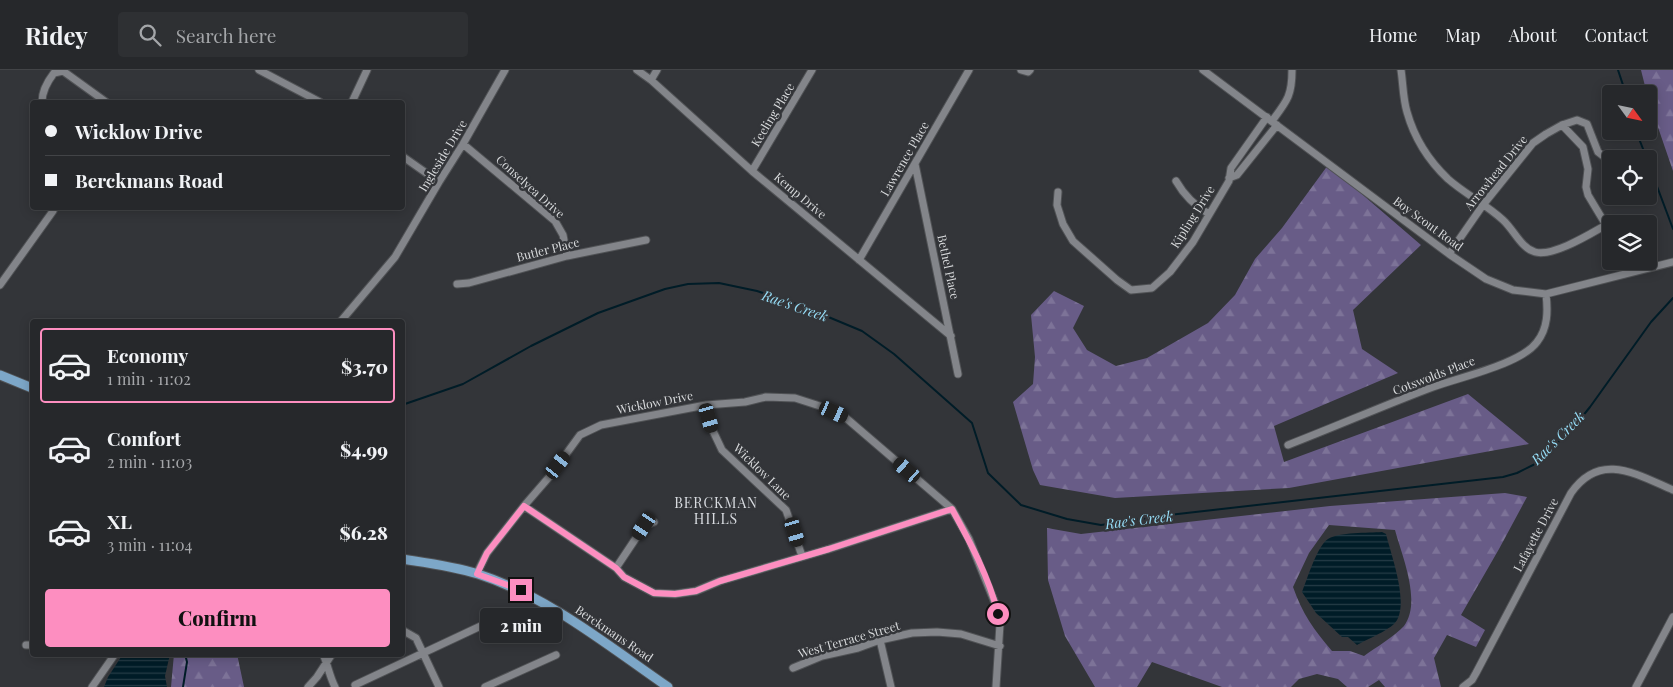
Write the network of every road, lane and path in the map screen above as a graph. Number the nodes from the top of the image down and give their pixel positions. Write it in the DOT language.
graph roads {
  1 [pos="259,70"];
  2 [pos="367,70"];
  3 [pos="505,70"];
  4 [pos="636,70"];
  5 [pos="657,70"];
  6 [pos="812,70"];
  7 [pos="969,70"];
  8 [pos="1021,70"];
  9 [pos="1030,70"];
  10 [pos="1203,70"];
  11 [pos="1292,70"];
  12 [pos="1401,70"];
  13 [pos="51,72"];
  14 [pos="651,80"];
  15 [pos="42,100"];
  16 [pos="103,100"];
  17 [pos="316,100"];
  18 [pos="353,100"];
  19 [pos="1272,121"];
  20 [pos="1562,125"];
  21 [pos="463,144"];
  22 [pos="1602,155"];
  23 [pos="405,158"];
  24 [pos="915,164"];
  25 [pos="752,171"];
  26 [pos="1230,178"];
  27 [pos="1176,181"];
  28 [pos="439,182"];
  29 [pos="1058,192"];
  30 [pos="1483,205"];
  31 [pos="54,210"];
  32 [pos="1209,214"];
  33 [pos="646,240"];
  34 [pos="1449,254"];
  35 [pos="567,256"];
  36 [pos="859,260"];
  37 [pos="1672,262"];
  38 [pos="457,284"];
  39 [pos="0,285"];
  40 [pos="1546,294"];
  41 [pos="343,319"];
  42 [pos="951,336"];
  43 [pos="958,374"];
  44 [pos="0,375"];
  45 [pos="30,387"];
  46 [pos="706,405"];
  47 [pos="1288,445"];
  48 [pos="1673,490"];
  49 [pos="524,506"];
  50 [pos="952,509"];
  51 [pos="654,522"];
  52 [pos="802,556"];
  53 [pos="405,559"];
  54 [pos="616,568"];
  55 [pos="477,574"];
  56 [pos="1673,617"];
  57 [pos="485,624"];
  58 [pos="405,632"];
  59 [pos="880,640"];
  60 [pos="1000,646"];
  61 [pos="424,652"];
  62 [pos="556,655"];
  63 [pos="113,657"];
  64 [pos="324,657"];
  65 [pos="330,657"];
  66 [pos="327,663"];
  67 [pos="793,668"];
  68 [pos="355,685"];
  69 [pos="92,687"];
  70 [pos="308,687"];
  71 [pos="335,687"];
  72 [pos="439,687"];
  73 [pos="485,687"];
  74 [pos="668,687"];
  75 [pos="891,687"];
  76 [pos="996,687"];
  77 [pos="1463,687"];
  78 [pos="1636,687"];
  1 -- 17 [label="street"];
  2 -- 18 [label="street"];
  3 -- 21 [label="street, Ingleside Drive"];
  4 -- 14 [label="street, Kemp Drive"];
  5 -- 14 [label="street"];
  6 -- 25 [label="street, Keeling Place"];
  7 -- 24 [label="street, Lawrence Place"];
  8 -- 9 [label="street"];
  10 -- 19 [label="street, Boy Scout Road"];
  11 -- 19 [label="street, Kipling Drive"];
  12 -- 30 [label="street"];
  13 -- 15 [label="street"];
  13 -- 16 [label="street"];
  14 -- 25 [label="street, Kemp Drive"];
  19 -- 26 [label="street, Kipling Drive"];
  19 -- 26 [label="street, Kipling Drive"];
  19 -- 34 [label="street, Boy Scout Road"];
  20 -- 22 [label="street, Arrowhead Drive"];
  20 -- 30 [label="street, Arrowhead Drive"];
  20 -- 30 [label="street"];
  21 -- 28 [label="street, Ingleside Drive"];
  21 -- 35 [label="street, Conselyea Drive"];
  23 -- 28 [label="street"];
  24 -- 36 [label="street, Lawrence Place"];
  24 -- 42 [label="street, Bethel Place"];
  25 -- 36 [label="street, Kemp Drive"];
  26 -- 32 [label="street, Kipling Drive"];
  27 -- 32 [label="street"];
  28 -- 41 [label="street, Ingleside Drive"];
  29 -- 32 [label="street, Kipling Drive"];
  30 -- 34 [label="street, Arrowhead Drive"];
  31 -- 39 [label="street"];
  33 -- 35 [label="street, Butler Place"];
  34 -- 40 [label="street, Boy Scout Road"];
  35 -- 38 [label="street, Butler Place"];
  36 -- 42 [label="street, Kemp Drive"];
  37 -- 40 [label="street, Boy Scout Road"];
  40 -- 47 [label="street, Cotswolds Place"];
  42 -- 43 [label="street, Bethel Place"];
  44 -- 45 [label="main road"];
  46 -- 49 [label="street, Wicklow Drive"];
  46 -- 50 [label="street, Wicklow Drive"];
  46 -- 52 [label="street, Wicklow Lane"];
  48 -- 77 [label="street, Lafayette Drive"];
  49 -- 54 [label="street"];
  49 -- 55 [label="street, Wicklow Drive"];
  50 -- 52 [label="street"];
  50 -- 60 [label="street, Wicklow Drive"];
  51 -- 54 [label="street"];
  52 -- 54 [label="street"];
  53 -- 55 [label="main road, Berckmans Road"];
  55 -- 74 [label="main road, Berckmans Road"];
  56 -- 78 [label="street"];
  57 -- 61 [label="street"];
  58 -- 61 [label="street"];
  59 -- 60 [label="street, West Terrace Street"];
  59 -- 67 [label="street, West Terrace Street"];
  59 -- 75 [label="street"];
  60 -- 76 [label="street, Wicklow Drive"];
  61 -- 68 [label="street"];
  61 -- 72 [label="street"];
  62 -- 73 [label="street"];
  63 -- 69 [label="street"];
  64 -- 66 [label="street"];
  65 -- 66 [label="street"];
  66 -- 70 [label="street"];
  66 -- 71 [label="street"];
}
